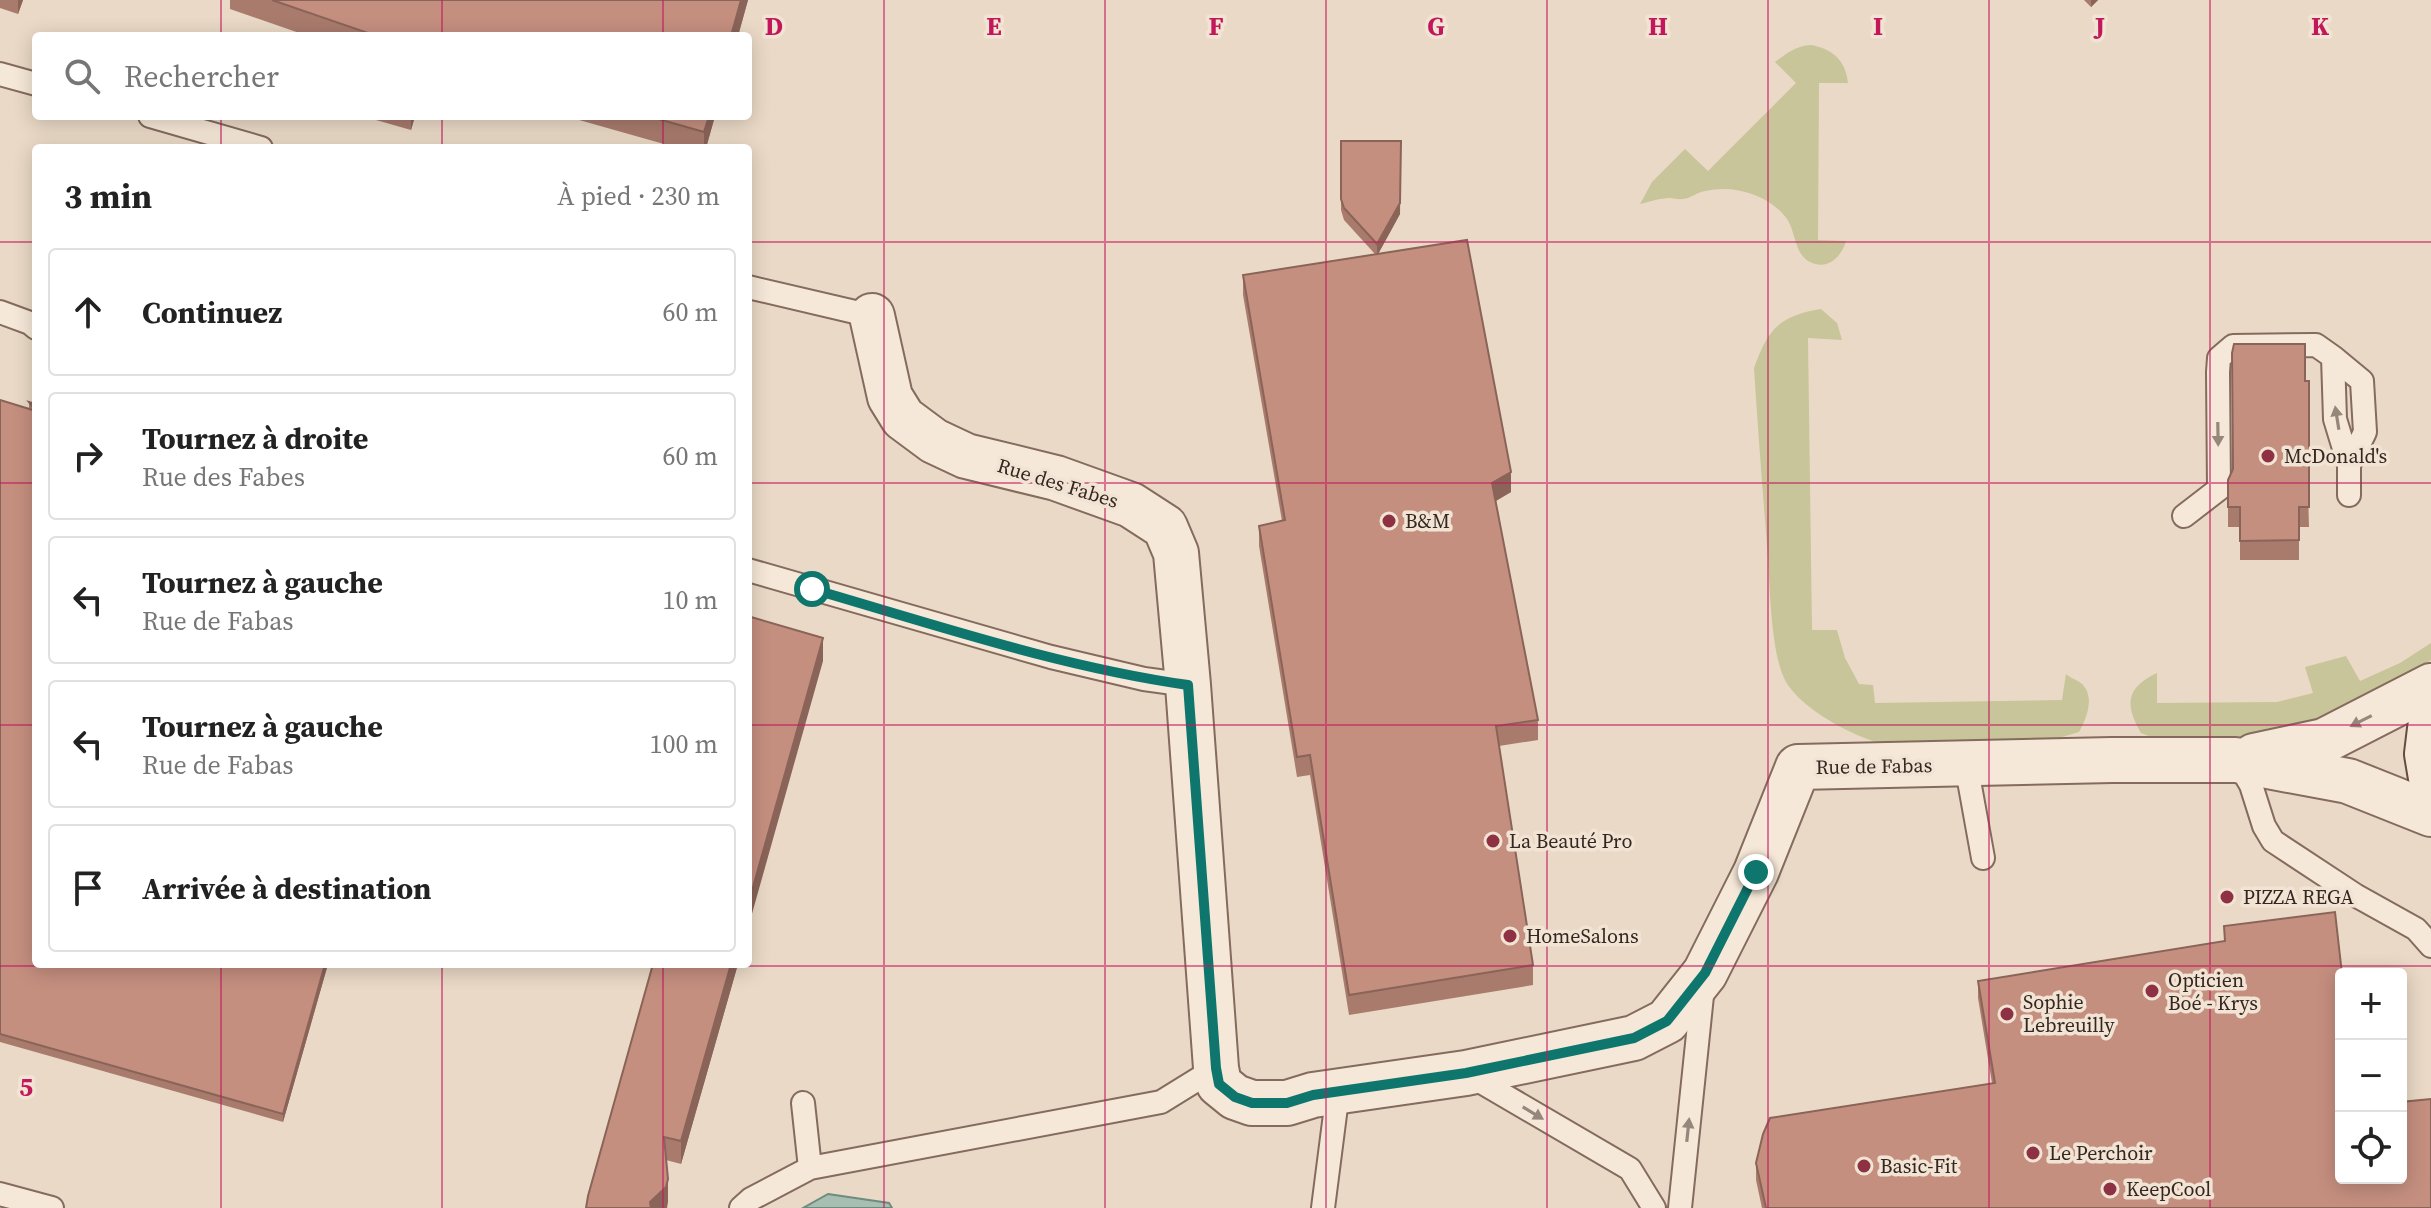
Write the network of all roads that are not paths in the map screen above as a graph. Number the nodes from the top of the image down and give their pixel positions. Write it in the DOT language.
graph roads {
  1 [pos="0,74"];
  2 [pos="32,83"];
  3 [pos="164,120"];
  4 [pos="247,144"];
  5 [pos="752,288"];
  6 [pos="0,312"];
  7 [pos="872,316"];
  8 [pos="32,325"];
  9 [pos="2349,495"];
  10 [pos="2184,516"];
  11 [pos="752,571"];
  12 [pos="1188,685"];
  13 [pos="2431,686"];
  14 [pos="2431,721"];
  15 [pos="2236,760"];
  16 [pos="1966,764"];
  17 [pos="2431,778"];
  18 [pos="2431,814"];
  19 [pos="1983,858"];
  20 [pos="2431,946"];
  21 [pos="1705,973"];
  22 [pos="1216,1068"];
  23 [pos="1466,1073"];
  24 [pos="1338,1091"];
  25 [pos="803,1103"];
  26 [pos="810,1168"];
  27 [pos="0,1194"];
  28 [pos="52,1208"];
  29 [pos="741,1208"];
  30 [pos="1323,1208"];
  31 [pos="1654,1208"];
  32 [pos="1680,1208"];
  1 -- 2 [label="lane"];
  3 -- 4 [label="lane"];
  5 -- 7 [label="lane"];
  6 -- 8 [label="lane"];
  7 -- 12 [label="street, Rue des Fabes"];
  9 -- 10 [label="lane, one-way"];
  11 -- 12 [label="lane"];
  12 -- 22 [label="street, Rue des Fabes"];
  13 -- 15 [label="street, Rue de Fabas, one-way"];
  14 -- 17 [label="street"];
  15 -- 16 [label="street, Rue de Fabas"];
  15 -- 18 [label="street, Rue de Fabas"];
  15 -- 20 [label="lane"];
  16 -- 19 [label="lane"];
  16 -- 21 [label="street, Rue de Fabas"];
  21 -- 23 [label="street, Rue de Fabas"];
  32 -- 21 [label="lane, one-way"];
  22 -- 24 [label="street, Rue de Fabas"];
  22 -- 26 [label="lane"];
  23 -- 24 [label="street, Rue de Fabas"];
  23 -- 31 [label="lane, one-way"];
  24 -- 30 [label="lane"];
  25 -- 26 [label="lane"];
  26 -- 29 [label="lane"];
  27 -- 28 [label="lane"];
}
